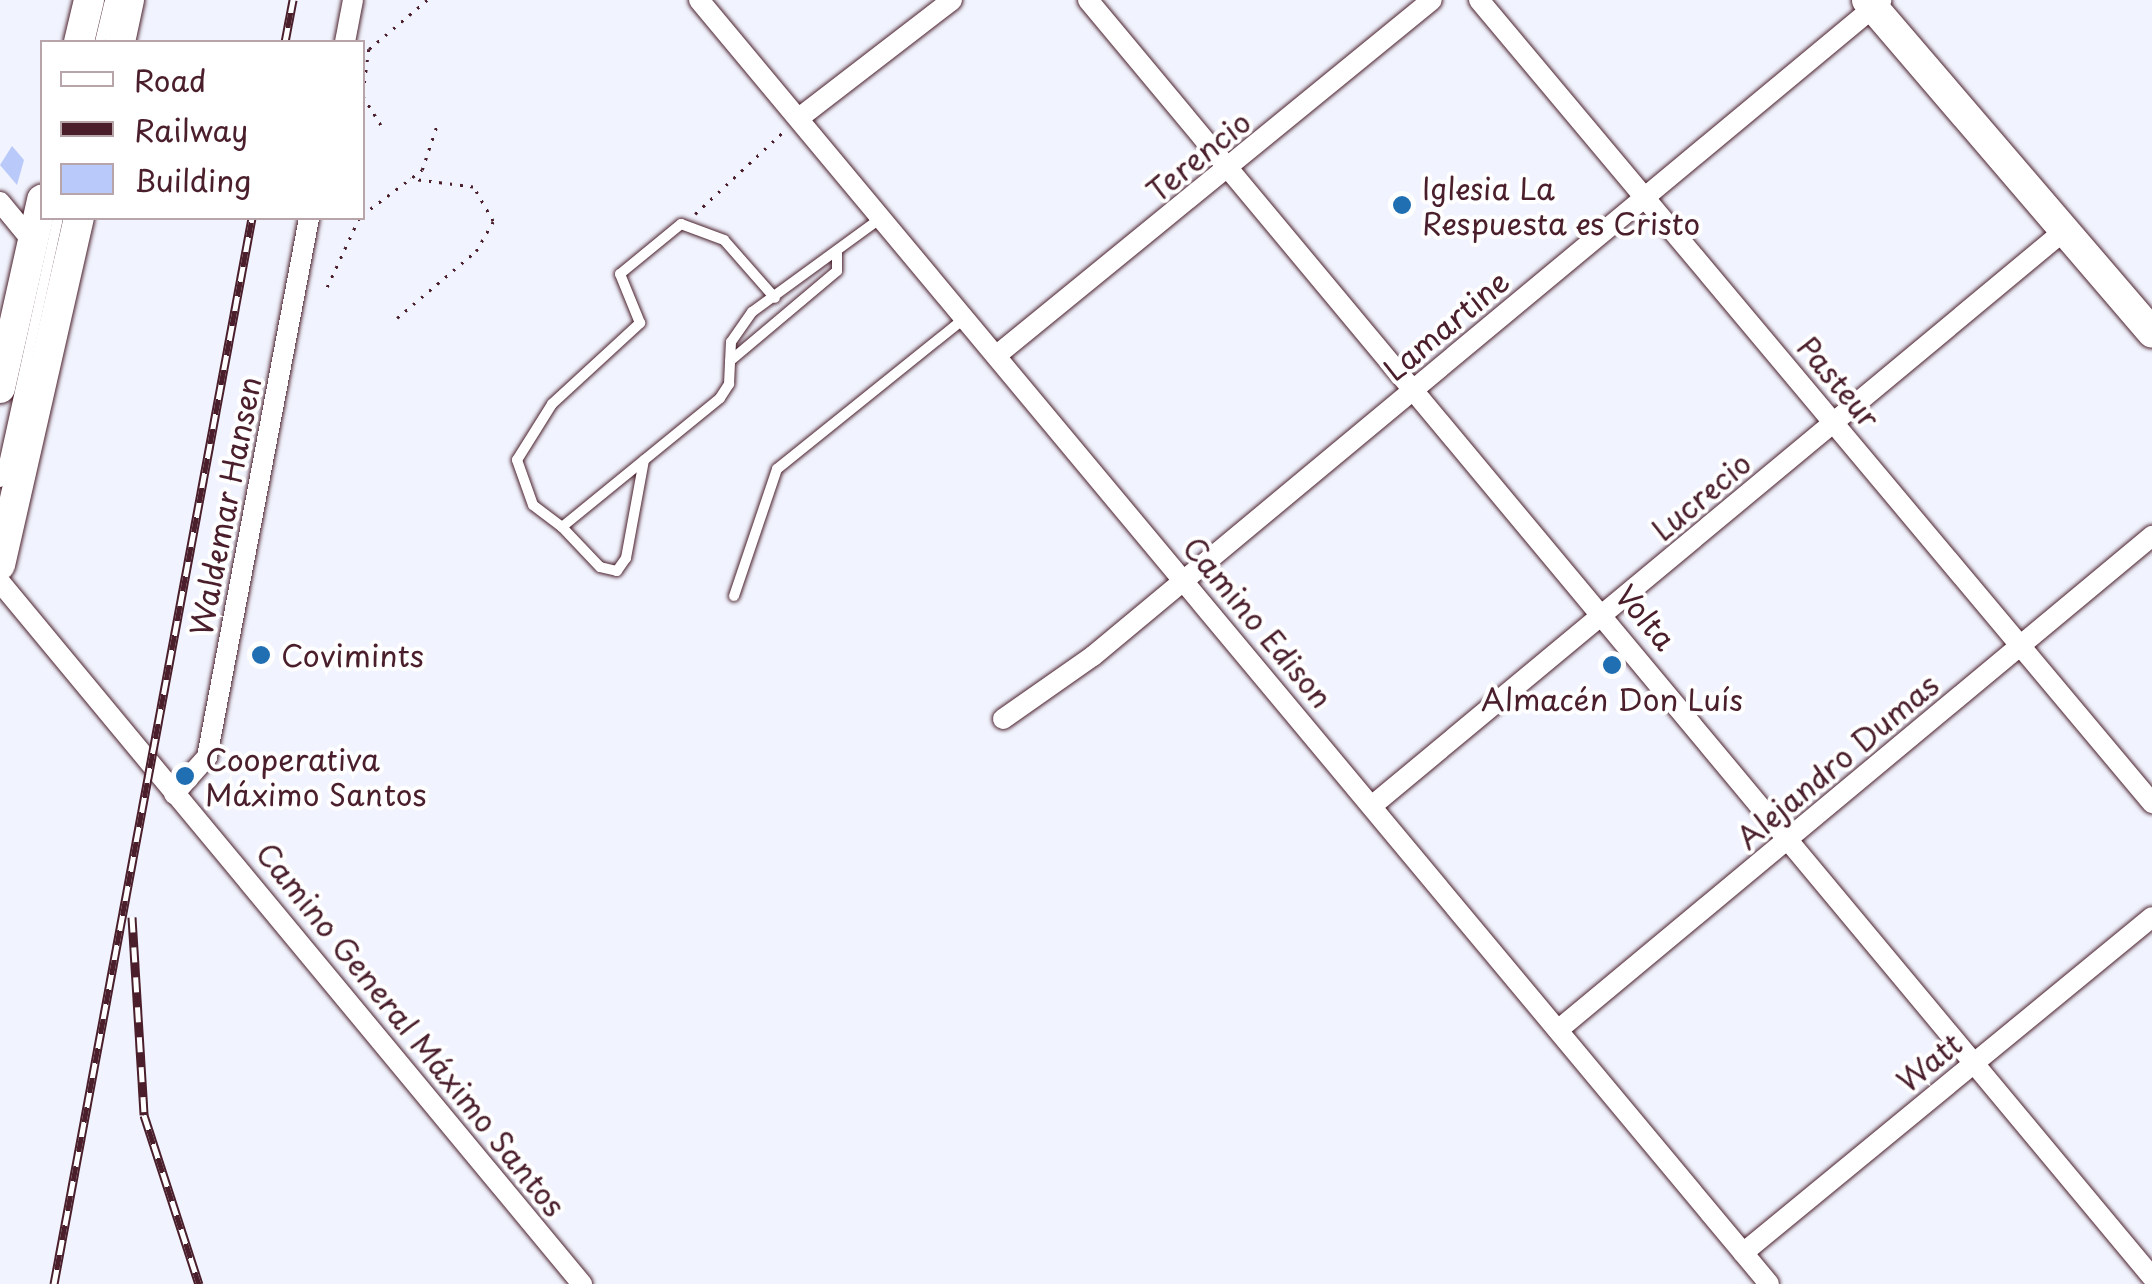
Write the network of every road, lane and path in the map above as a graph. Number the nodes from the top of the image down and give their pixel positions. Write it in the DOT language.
graph roads {
  1 [pos="89,0"];
  2 [pos="110,0"];
  3 [pos="130,0"];
  4 [pos="353,0"];
  5 [pos="426,0"];
  6 [pos="699,0"];
  7 [pos="952,0"];
  8 [pos="1088,0"];
  9 [pos="1432,0"];
  10 [pos="1479,0"];
  11 [pos="1874,2"];
  12 [pos="79,40"];
  13 [pos="100,40"];
  14 [pos="120,40"];
  15 [pos="344,40"];
  16 [pos="365,48"];
  17 [pos="369,49"];
  18 [pos="365,80"];
  19 [pos="365,99"];
  20 [pos="799,118"];
  21 [pos="438,122"];
  22 [pos="381,124"];
  23 [pos="1229,170"];
  24 [pos="411,179"];
  25 [pos="1646,199"];
  26 [pos="0,202"];
  27 [pos="40,209"];
  28 [pos="365,213"];
  29 [pos="882,218"];
  30 [pos="58,220"];
  31 [pos="80,220"];
  32 [pos="309,220"];
  33 [pos="359,220"];
  34 [pos="681,224"];
  35 [pos="2065,230"];
  36 [pos="33,242"];
  37 [pos="837,252"];
  38 [pos="327,288"];
  39 [pos="776,298"];
  40 [pos="966,317"];
  41 [pos="397,318"];
  42 [pos="2152,333"];
  43 [pos="997,354"];
  44 [pos="730,360"];
  45 [pos="0,388"];
  46 [pos="1414,390"];
  47 [pos="1833,423"];
  48 [pos="644,460"];
  49 [pos="0,482"];
  50 [pos="562,527"];
  51 [pos="2152,536"];
  52 [pos="0,565"];
  53 [pos="1185,580"];
  54 [pos="0,582"];
  55 [pos="734,596"];
  56 [pos="1606,616"];
  57 [pos="2021,646"];
  58 [pos="1004,719"];
  59 [pos="174,794"];
  60 [pos="2152,803"];
  61 [pos="1372,805"];
  62 [pos="1791,840"];
  63 [pos="2152,917"];
  64 [pos="1558,1030"];
  65 [pos="1976,1063"];
  66 [pos="1742,1253"];
  67 [pos="2152,1277"];
  68 [pos="582,1284"];
  69 [pos="1769,1284"];
  1 -- 12 [label="main road"];
  2 -- 13 [label="lane"];
  3 -- 14 [label="main road"];
  4 -- 15 [label="street"];
  5 -- 17 [label="path"];
  6 -- 20 [label="street, Camino Edison"];
  7 -- 20 [label="street"];
  8 -- 23 [label="street, Volta"];
  9 -- 23 [label="street, Terencio"];
  10 -- 25 [label="street, Pasteur"];
  11 -- 25 [label="street, Lamartine"];
  11 -- 35 [label="main road"];
  16 -- 17 [label="path"];
  17 -- 18 [label="path"];
  19 -- 22 [label="path"];
  20 -- 29 [label="street, Camino Edison"];
  20 -- 34 [label="path"];
  21 -- 24 [label="path"];
  23 -- 43 [label="street, Terencio"];
  23 -- 46 [label="street, Volta"];
  24 -- 28 [label="path"];
  24 -- 41 [label="path"];
  25 -- 46 [label="street, Lamartine"];
  25 -- 47 [label="street, Pasteur"];
  26 -- 36 [label="street"];
  27 -- 36 [label="main road"];
  29 -- 37 [label="lane"];
  29 -- 40 [label="street, Camino Edison"];
  30 -- 49 [label="lane"];
  31 -- 52 [label="main road"];
  32 -- 59 [label="street, Waldemar Hansen"];
  33 -- 38 [label="path"];
  34 -- 39 [label="lane"];
  34 -- 50 [label="lane"];
  35 -- 42 [label="main road"];
  35 -- 47 [label="street, Lucrecio"];
  36 -- 45 [label="main road"];
  37 -- 39 [label="lane"];
  37 -- 44 [label="lane"];
  39 -- 44 [label="lane"];
  40 -- 43 [label="street, Camino Edison"];
  40 -- 55 [label="lane"];
  43 -- 53 [label="street, Camino Edison"];
  44 -- 48 [label="lane"];
  46 -- 53 [label="street, Lamartine"];
  46 -- 56 [label="street, Volta"];
  47 -- 56 [label="street, Lucrecio"];
  47 -- 57 [label="street, Pasteur"];
  48 -- 50 [label="lane"];
  48 -- 50 [label="lane"];
  51 -- 57 [label="street, Alejandro Dumas"];
  53 -- 58 [label="street, Lamartine"];
  53 -- 61 [label="street, Camino Edison"];
  54 -- 59 [label="street, Camino General Máximo Santos"];
  56 -- 61 [label="street, Lucrecio"];
  56 -- 62 [label="street, Volta"];
  57 -- 60 [label="street, Pasteur"];
  57 -- 62 [label="street, Alejandro Dumas"];
  59 -- 68 [label="street, Camino General Máximo Santos"];
  61 -- 64 [label="street, Camino Edison"];
  62 -- 64 [label="street, Alejandro Dumas"];
  62 -- 65 [label="street, Volta"];
  63 -- 65 [label="street, Watt"];
  64 -- 66 [label="street, Camino Edison"];
  65 -- 66 [label="street, Watt"];
  65 -- 67 [label="street, Volta"];
  66 -- 69 [label="street, Camino Edison"];
}
